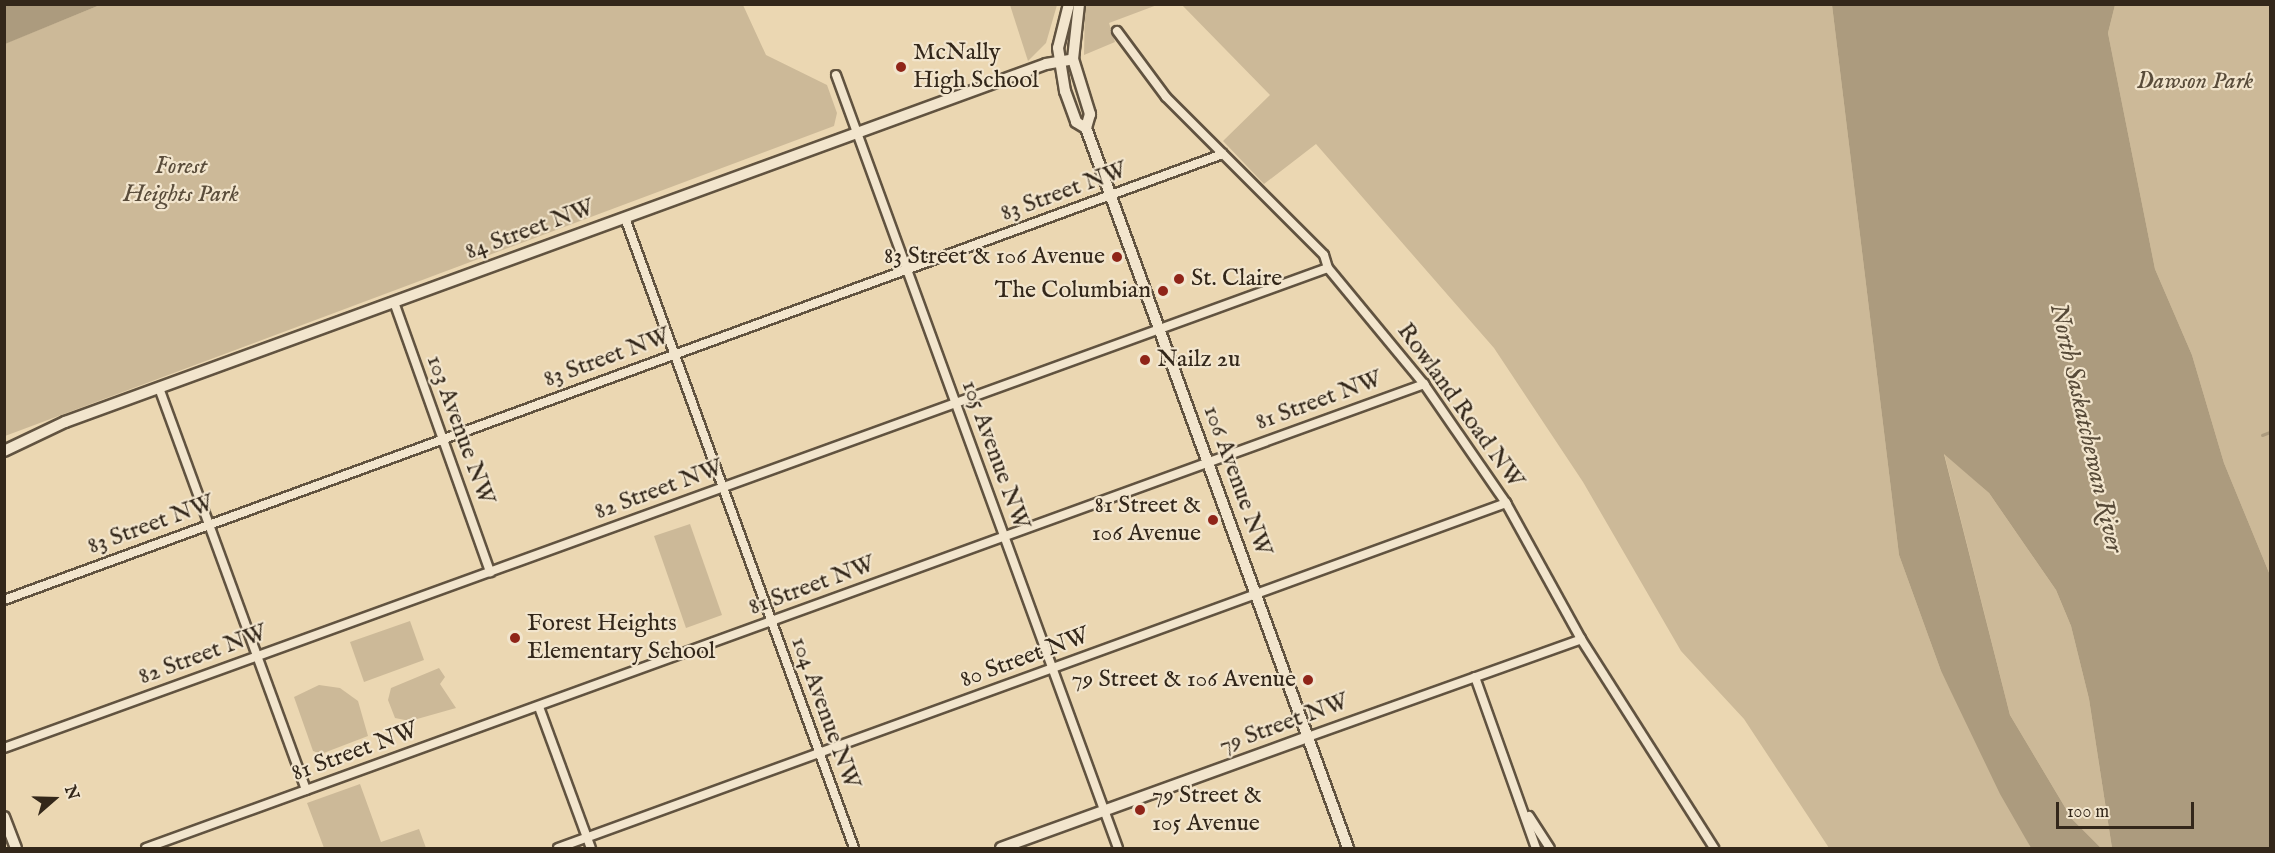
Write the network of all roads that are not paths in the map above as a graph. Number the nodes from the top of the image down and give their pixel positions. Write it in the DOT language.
graph roads {
  1 [pos="1069,4"];
  2 [pos="1079,4"];
  3 [pos="1117,31"];
  4 [pos="1073,59"];
  5 [pos="1058,62"];
  6 [pos="836,75"];
  7 [pos="1086,128"];
  8 [pos="856,133"];
  9 [pos="1223,154"];
  10 [pos="1111,196"];
  11 [pos="625,218"];
  12 [pos="1328,268"];
  13 [pos="907,271"];
  14 [pos="394,302"];
  15 [pos="1159,328"];
  16 [pos="675,355"];
  17 [pos="1424,384"];
  18 [pos="159,388"];
  19 [pos="955,402"];
  20 [pos="443,438"];
  21 [pos="4,451"];
  22 [pos="1208,462"];
  23 [pos="723,488"];
  24 [pos="1506,502"];
  25 [pos="209,524"];
  26 [pos="1004,537"];
  27 [pos="490,572"];
  28 [pos="1256,595"];
  29 [pos="4,600"];
  30 [pos="771,622"];
  31 [pos="1581,639"];
  32 [pos="257,656"];
  33 [pos="1052,669"];
  34 [pos="1475,677"];
  35 [pos="539,707"];
  36 [pos="1308,737"];
  37 [pos="4,748"];
  38 [pos="819,753"];
  39 [pos="306,790"];
  40 [pos="1524,807"];
  41 [pos="1105,811"];
  42 [pos="4,817"];
  43 [pos="587,838"];
  44 [pos="16,849"];
  45 [pos="146,849"];
  46 [pos="558,849"];
  47 [pos="591,849"];
  48 [pos="854,849"];
  49 [pos="1001,849"];
  50 [pos="1118,849"];
  51 [pos="1348,849"];
  52 [pos="1536,849"];
  53 [pos="1550,849"];
  54 [pos="1714,849"];
  1 -- 5 [label="main road"];
  2 -- 4 [label="main road"];
  3 -- 9 [label="street, Rowland Road NW"];
  4 -- 5 [label="main road, 84 Street NW"];
  4 -- 7 [label="main road, 106 Avenue NW"];
  5 -- 7 [label="main road, 106 Avenue NW"];
  5 -- 8 [label="main road, 84 Street NW"];
  6 -- 8 [label="street, 105 Avenue NW"];
  7 -- 10 [label="main road, 106 Avenue NW"];
  8 -- 11 [label="main road, 84 Street NW"];
  8 -- 13 [label="street, 105 Avenue NW"];
  9 -- 10 [label="street, 83 Street NW"];
  9 -- 12 [label="street, Rowland Road NW"];
  10 -- 13 [label="street, 83 Street NW"];
  10 -- 15 [label="main road, 106 Avenue NW"];
  11 -- 14 [label="main road, 84 Street NW"];
  11 -- 16 [label="street, 104 Avenue NW"];
  12 -- 15 [label="street, 82 Street NW"];
  12 -- 17 [label="street, Rowland Road NW"];
  13 -- 16 [label="street, 83 Street NW"];
  13 -- 19 [label="street, 105 Avenue NW"];
  14 -- 18 [label="main road, 84 Street NW"];
  14 -- 20 [label="street, 103 Avenue NW"];
  15 -- 19 [label="street, 82 Street NW"];
  15 -- 22 [label="main road, 106 Avenue NW"];
  16 -- 20 [label="street, 83 Street NW"];
  16 -- 23 [label="street, 104 Avenue NW"];
  17 -- 22 [label="street, 81 Street NW"];
  17 -- 24 [label="street, Rowland Road NW"];
  18 -- 21 [label="main road, 84 Street NW"];
  18 -- 25 [label="street"];
  19 -- 23 [label="street, 82 Street NW"];
  19 -- 26 [label="street, 105 Avenue NW"];
  20 -- 25 [label="street, 83 Street NW"];
  20 -- 27 [label="street, 103 Avenue NW"];
  22 -- 26 [label="street, 81 Street NW"];
  22 -- 28 [label="main road, 106 Avenue NW"];
  23 -- 27 [label="street, 82 Street NW"];
  23 -- 30 [label="street, 104 Avenue NW"];
  24 -- 28 [label="street, 80 Street NW"];
  24 -- 31 [label="street, Rowland Road NW"];
  25 -- 29 [label="street, 83 Street NW"];
  25 -- 32 [label="street"];
  26 -- 30 [label="street, 81 Street NW"];
  26 -- 33 [label="street, 105 Avenue NW"];
  27 -- 32 [label="street, 82 Street NW"];
  28 -- 33 [label="street, 80 Street NW"];
  28 -- 36 [label="main road, 106 Avenue NW"];
  30 -- 35 [label="street, 81 Street NW"];
  30 -- 38 [label="street, 104 Avenue NW"];
  31 -- 34 [label="street, 79 Street NW"];
  31 -- 54 [label="street, Rowland Road NW"];
  32 -- 37 [label="street, 82 Street NW"];
  32 -- 39 [label="street"];
  33 -- 38 [label="street, 80 Street NW"];
  33 -- 41 [label="street, 105 Avenue NW"];
  34 -- 36 [label="street, 79 Street NW"];
  34 -- 40 [label="street"];
  35 -- 39 [label="street, 81 Street NW"];
  35 -- 43 [label="street"];
  36 -- 41 [label="main road, 79 Street NW"];
  36 -- 51 [label="main road, 106 Avenue NW"];
  38 -- 43 [label="street, 80 Street NW"];
  38 -- 48 [label="street, 104 Avenue NW"];
  39 -- 45 [label="street, 81 Street NW"];
  40 -- 52 [label="street"];
  40 -- 53 [label="street"];
  41 -- 49 [label="main road, 79 Street NW"];
  41 -- 50 [label="street, 105 Avenue NW"];
  42 -- 44 [label="main road"];
  43 -- 46 [label="street, 80 Street NW"];
  43 -- 47 [label="street"];
}
